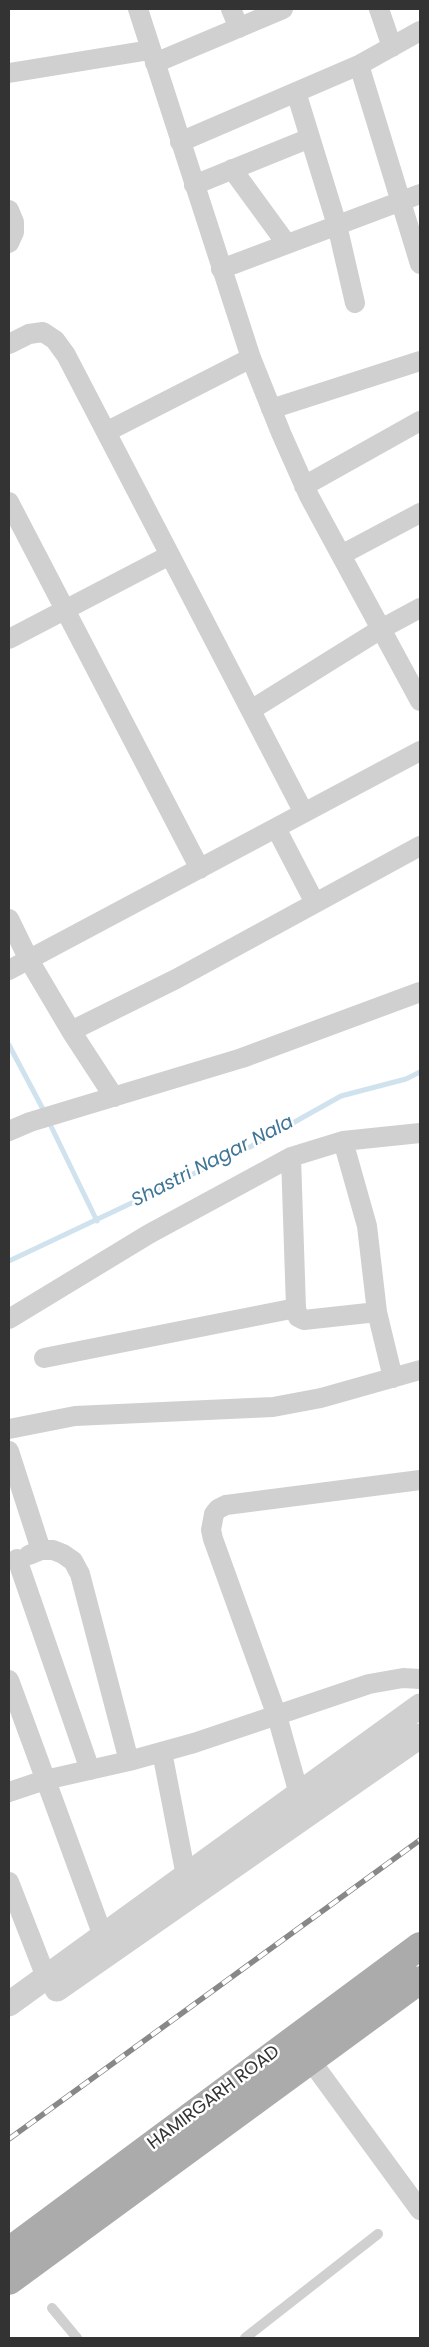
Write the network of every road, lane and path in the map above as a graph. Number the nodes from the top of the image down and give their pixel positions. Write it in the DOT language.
graph roads {
  1 [pos="138,9"];
  2 [pos="231,9"];
  3 [pos="283,9"];
  4 [pos="378,9"];
  5 [pos="239,28"];
  6 [pos="420,31"];
  7 [pos="392,47"];
  8 [pos="153,57"];
  9 [pos="359,66"];
  10 [pos="9,73"];
  11 [pos="296,92"];
  12 [pos="310,138"];
  13 [pos="180,142"];
  14 [pos="232,169"];
  15 [pos="194,185"];
  16 [pos="411,197"];
  17 [pos="9,210"];
  18 [pos="337,225"];
  19 [pos="9,243"];
  20 [pos="286,243"];
  21 [pos="420,264"];
  22 [pos="221,269"];
  23 [pos="355,303"];
  24 [pos="9,344"];
  25 [pos="251,358"];
  26 [pos="420,361"];
  27 [pos="271,409"];
  28 [pos="420,421"];
  29 [pos="106,432"];
  30 [pos="304,486"];
  31 [pos="9,502"];
  32 [pos="420,513"];
  33 [pos="341,554"];
  34 [pos="170,555"];
  35 [pos="420,608"];
  36 [pos="64,610"];
  37 [pos="381,628"];
  38 [pos="9,639"];
  39 [pos="420,701"];
  40 [pos="250,710"];
  41 [pos="420,751"];
  42 [pos="304,813"];
  43 [pos="276,828"];
  44 [pos="420,846"];
  45 [pos="200,869"];
  46 [pos="315,903"];
  47 [pos="9,919"];
  48 [pos="29,960"];
  49 [pos="9,970"];
  50 [pos="420,992"];
  51 [pos="71,1031"];
  52 [pos="114,1097"];
  53 [pos="9,1131"];
  54 [pos="420,1133"];
  55 [pos="343,1140"];
  56 [pos="291,1157"];
  57 [pos="296,1308"];
  58 [pos="377,1312"];
  59 [pos="9,1319"];
  60 [pos="44,1358"];
  61 [pos="420,1370"];
  62 [pos="393,1378"];
  63 [pos="9,1429"];
  64 [pos="9,1451"];
  65 [pos="419,1483"];
  66 [pos="41,1550"];
  67 [pos="13,1561"];
  68 [pos="420,1679"];
  69 [pos="9,1680"];
  70 [pos="420,1706"];
  71 [pos="277,1716"];
  72 [pos="420,1736"];
  73 [pos="162,1752"];
  74 [pos="130,1761"];
  75 [pos="90,1770"];
  76 [pos="45,1780"];
  77 [pos="9,1792"];
  78 [pos="299,1794"];
  79 [pos="186,1876"];
  80 [pos="9,1882"];
  81 [pos="15,1918"];
  82 [pos="103,1936"];
  83 [pos="420,1946"];
  84 [pos="46,1978"];
  85 [pos="420,1980"];
  86 [pos="9,2004"];
  87 [pos="9,2021"];
  88 [pos="311,2061"];
  89 [pos="420,2210"];
  90 [pos="378,2234"];
  91 [pos="9,2251"];
  92 [pos="9,2281"];
  93 [pos="52,2308"];
  94 [pos="77,2338"];
  95 [pos="244,2338"];
  1 -- 8 [label="street"];
  2 -- 5 [label="street"];
  3 -- 5 [label="street"];
  4 -- 7 [label="street"];
  5 -- 8 [label="street"];
  6 -- 7 [label="street"];
  7 -- 9 [label="street"];
  8 -- 10 [label="street"];
  8 -- 13 [label="street"];
  9 -- 11 [label="street"];
  9 -- 16 [label="street"];
  11 -- 12 [label="street"];
  11 -- 13 [label="street"];
  12 -- 14 [label="street"];
  12 -- 18 [label="street"];
  13 -- 15 [label="street"];
  14 -- 15 [label="street"];
  14 -- 20 [label="street"];
  15 -- 22 [label="street"];
  16 -- 18 [label="street"];
  16 -- 21 [label="street"];
  17 -- 19 [label="street"];
  18 -- 20 [label="street"];
  18 -- 23 [label="street"];
  20 -- 22 [label="street"];
  22 -- 25 [label="street"];
  24 -- 29 [label="street"];
  25 -- 27 [label="street"];
  25 -- 29 [label="street"];
  26 -- 27 [label="street"];
  27 -- 30 [label="street"];
  28 -- 30 [label="street"];
  29 -- 34 [label="street"];
  30 -- 33 [label="street"];
  31 -- 36 [label="street"];
  32 -- 33 [label="street"];
  33 -- 37 [label="street"];
  34 -- 36 [label="street"];
  34 -- 40 [label="street"];
  35 -- 37 [label="street"];
  36 -- 38 [label="street"];
  36 -- 45 [label="street"];
  37 -- 39 [label="street"];
  37 -- 40 [label="street"];
  40 -- 42 [label="street"];
  41 -- 42 [label="street"];
  42 -- 43 [label="street"];
  43 -- 45 [label="street"];
  43 -- 46 [label="street"];
  44 -- 46 [label="street"];
  45 -- 48 [label="street"];
  46 -- 51 [label="street"];
  47 -- 48 [label="street"];
  48 -- 49 [label="street"];
  48 -- 51 [label="street"];
  50 -- 52 [label="street"];
  51 -- 52 [label="street"];
  52 -- 53 [label="street"];
  54 -- 55 [label="street"];
  55 -- 56 [label="street"];
  55 -- 58 [label="street"];
  56 -- 57 [label="street"];
  56 -- 59 [label="street"];
  57 -- 58 [label="street"];
  57 -- 60 [label="street"];
  58 -- 62 [label="street"];
  61 -- 62 [label="street"];
  62 -- 63 [label="street"];
  64 -- 66 [label="street"];
  65 -- 71 [label="street"];
  66 -- 67 [label="street"];
  66 -- 74 [label="street"];
  67 -- 75 [label="street"];
  68 -- 71 [label="street"];
  69 -- 76 [label="street"];
  70 -- 78 [label="street"];
  71 -- 73 [label="street"];
  71 -- 78 [label="street"];
  72 -- 87 [label="street"];
  73 -- 74 [label="street"];
  73 -- 79 [label="street"];
  74 -- 75 [label="street"];
  75 -- 76 [label="street"];
  76 -- 77 [label="street"];
  76 -- 82 [label="street"];
  78 -- 79 [label="street"];
  79 -- 82 [label="street"];
  80 -- 81 [label="street"];
  81 -- 84 [label="street"];
  82 -- 84 [label="street"];
  83 -- 91 [label="main road, HAMIRGARH ROAD"];
  84 -- 86 [label="street"];
  85 -- 88 [label="main road, HAMIRGARH ROAD"];
  88 -- 89 [label="street"];
  88 -- 92 [label="main road, HAMIRGARH ROAD"];
  90 -- 95 [label="lane"];
  93 -- 94 [label="lane"];
}
